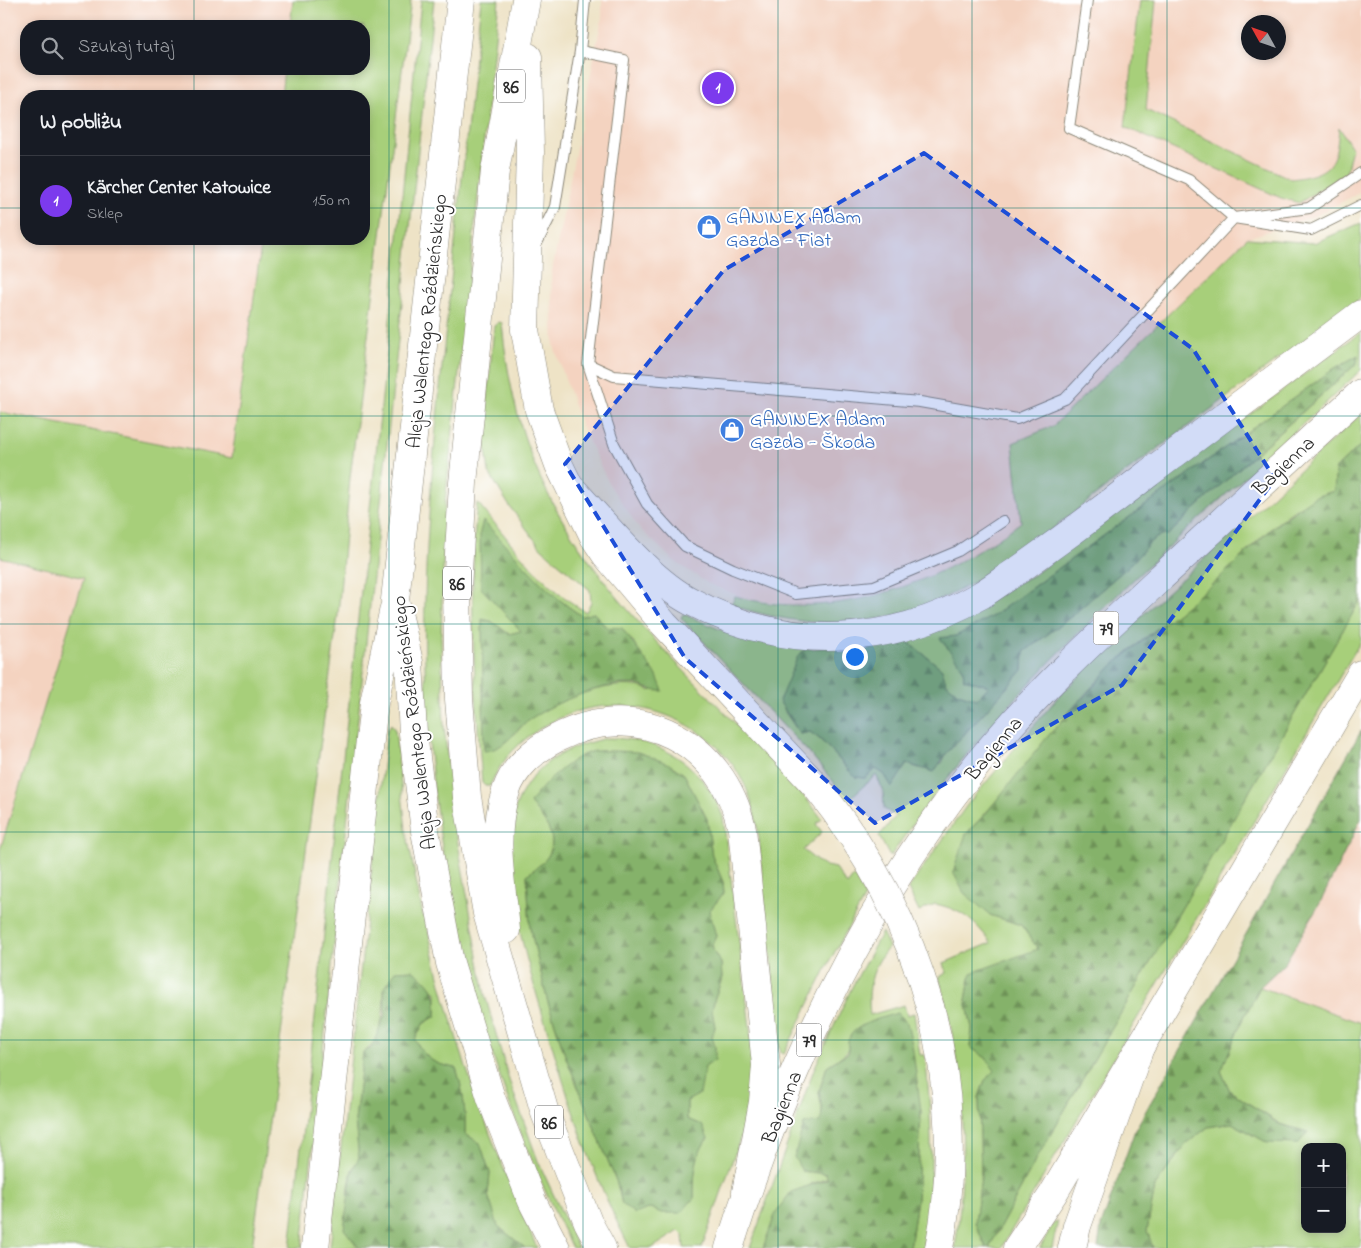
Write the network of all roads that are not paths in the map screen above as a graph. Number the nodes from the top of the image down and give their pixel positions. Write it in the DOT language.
graph roads {
  1 [pos="461,0"];
  2 [pos="526,0"];
  3 [pos="585,0"];
  4 [pos="1087,0"];
  5 [pos="580,51"];
  6 [pos="1361,173"];
  7 [pos="1361,205"];
  8 [pos="1234,218"];
  9 [pos="525,266"];
  10 [pos="1361,314"];
  11 [pos="588,364"];
  12 [pos="1361,393"];
  13 [pos="572,490"];
  14 [pos="1003,521"];
  15 [pos="395,600"];
  16 [pos="1361,674"];
  17 [pos="1361,706"];
  18 [pos="1305,768"];
  19 [pos="511,992"];
  20 [pos="1140,1048"];
  21 [pos="746,1192"];
  22 [pos="1052,1194"];
  23 [pos="315,1248"];
  24 [pos="556,1248"];
  25 [pos="602,1248"];
  26 [pos="728,1248"];
  27 [pos="939,1248"];
  28 [pos="1017,1248"];
  29 [pos="1026,1248"];
  30 [pos="1072,1248"];
  1 -- 15 [label="main road, Aleja Walentego Roździeńskiego / 86"];
  2 -- 9 [label="main road"];
  2 -- 19 [label="main road, 86"];
  3 -- 5 [label="lane"];
  4 -- 8 [label="lane"];
  5 -- 9 [label="lane"];
  5 -- 11 [label="lane"];
  6 -- 8 [label="lane"];
  7 -- 8 [label="lane"];
  8 -- 11 [label="lane"];
  9 -- 13 [label="main road"];
  10 -- 13 [label="main road"];
  11 -- 14 [label="lane"];
  12 -- 21 [label="main road, Bagienna / 79"];
  13 -- 27 [label="main road, bridge"];
  15 -- 23 [label="main road"];
  15 -- 24 [label="main road, Aleja Walentego Roździeńskiego / 86"];
  16 -- 18 [label="main road"];
  17 -- 18 [label="main road"];
  18 -- 20 [label="main road"];
  19 -- 21 [label="main road"];
  19 -- 25 [label="main road, 86"];
  20 -- 22 [label="main road"];
  20 -- 30 [label="main road"];
  21 -- 26 [label="main road, 79"];
  22 -- 28 [label="main road"];
  22 -- 29 [label="main road"];
}
